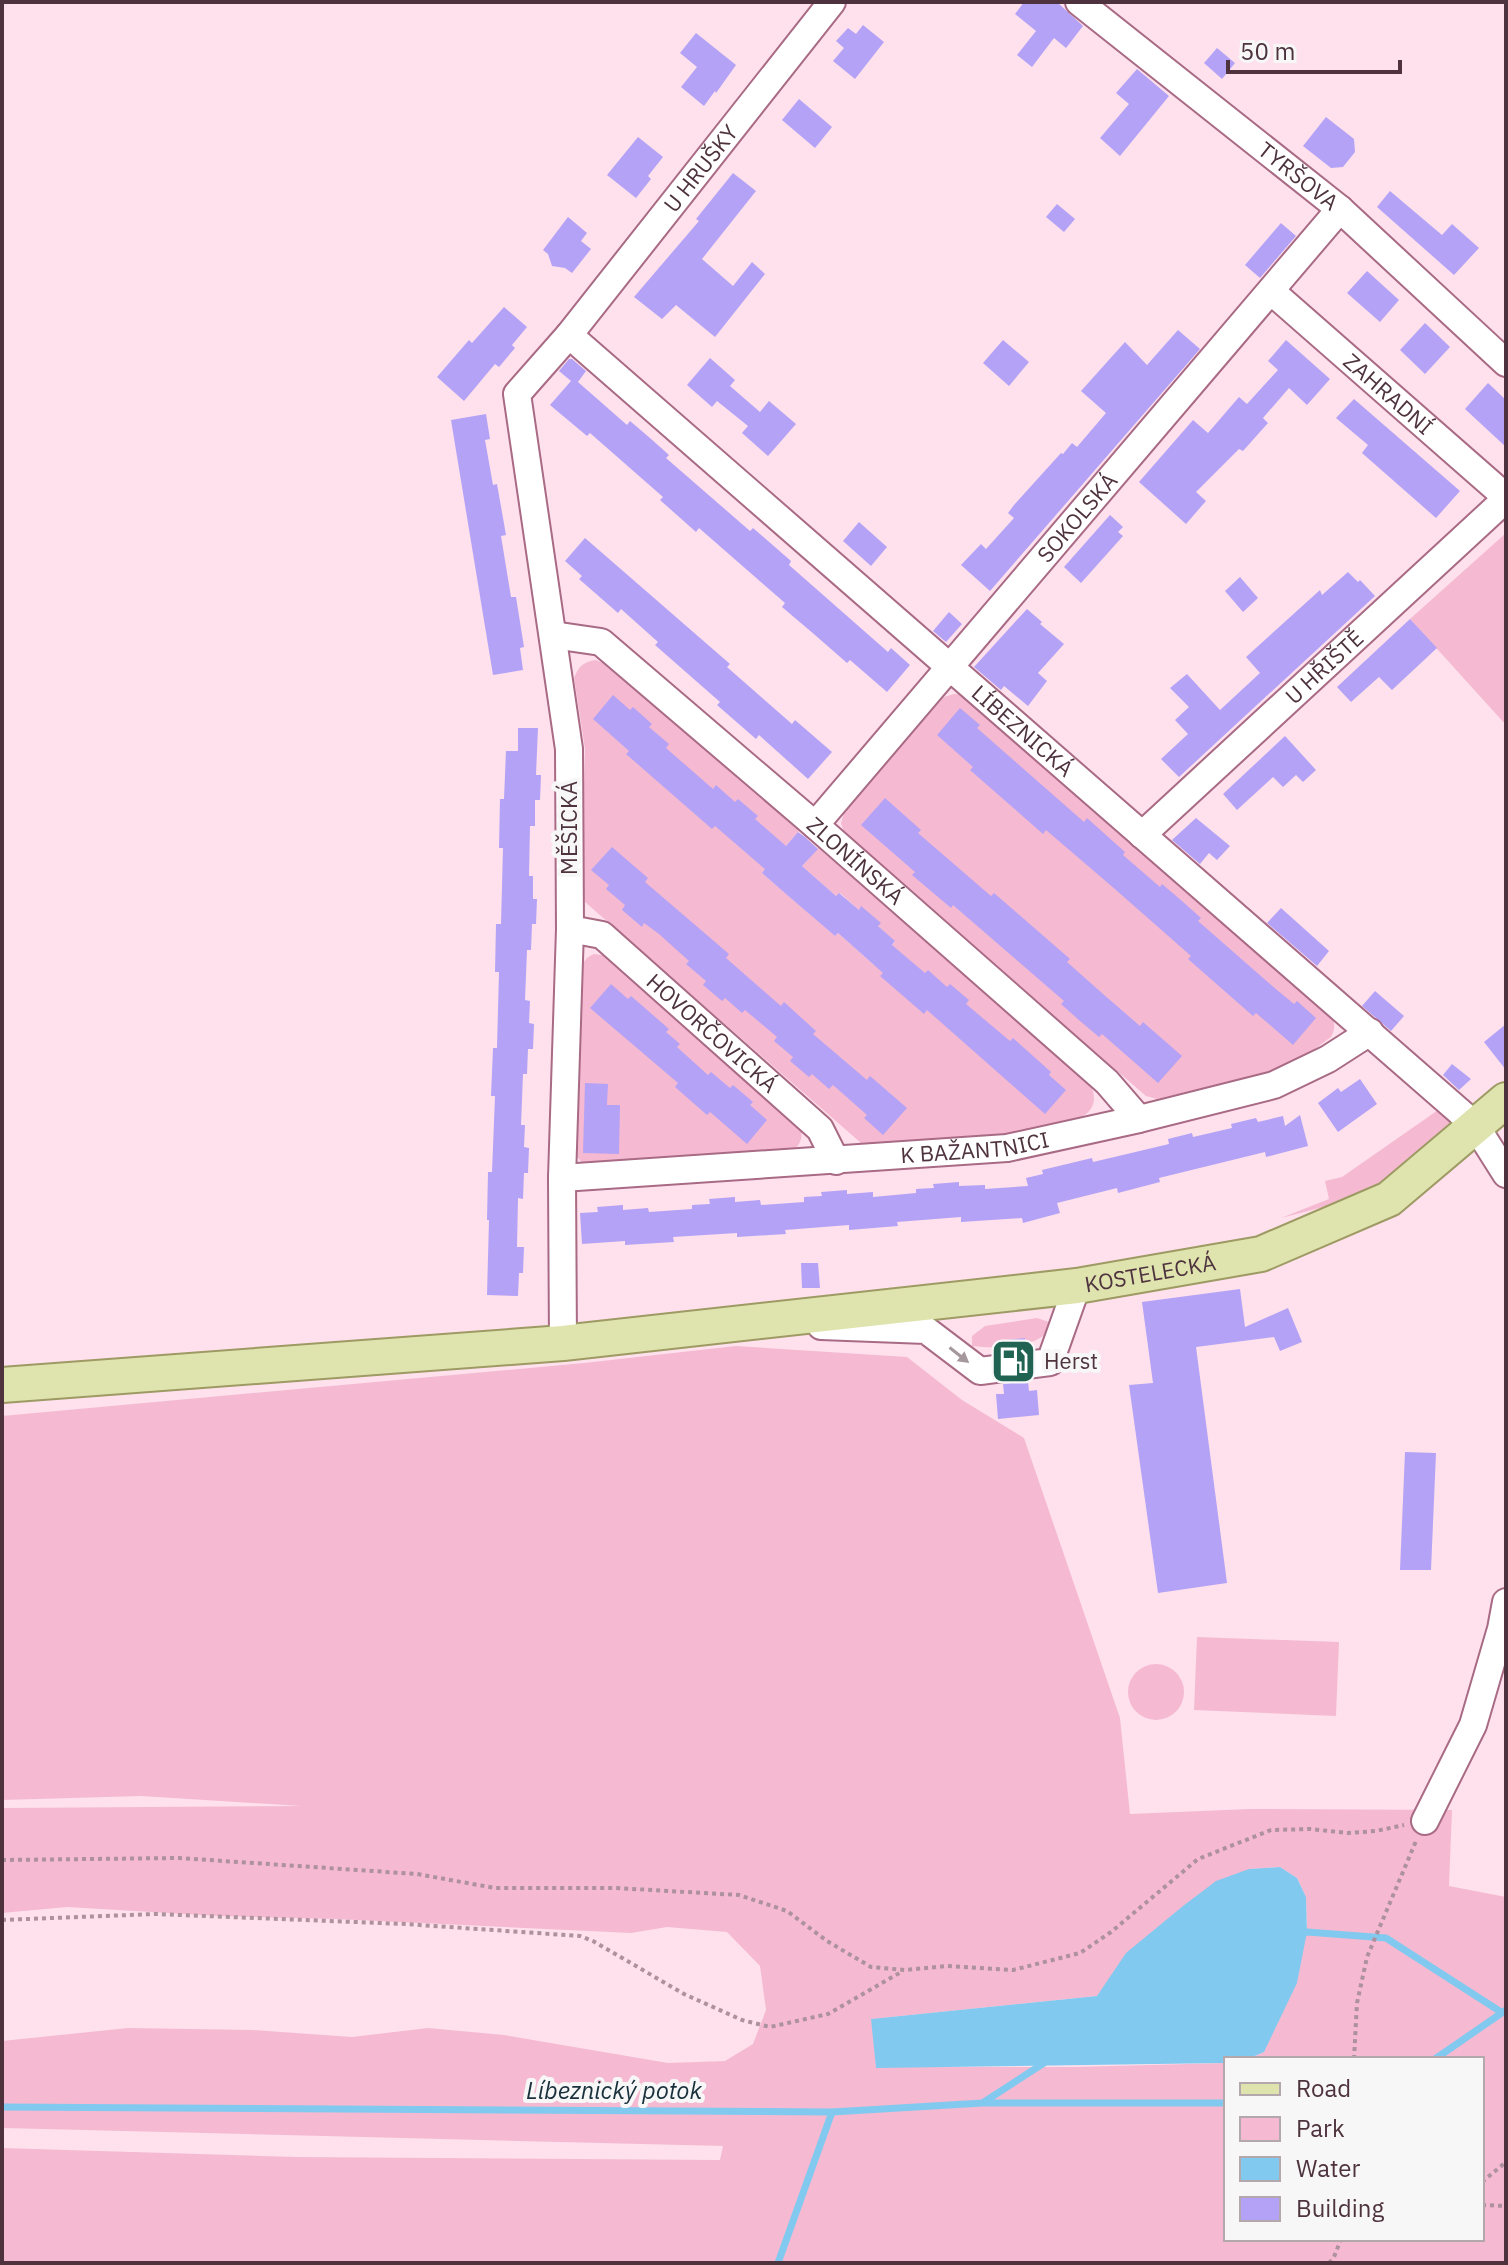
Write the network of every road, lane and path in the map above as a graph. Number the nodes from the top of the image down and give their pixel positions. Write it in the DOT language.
graph roads {
  1 [pos="832,2"];
  2 [pos="1079,2"];
  3 [pos="1340,209"];
  4 [pos="1271,291"];
  5 [pos="569,335"];
  6 [pos="1506,363"];
  7 [pos="1506,498"];
  8 [pos="553,635"];
  9 [pos="950,668"];
  10 [pos="815,825"];
  11 [pos="1142,835"];
  12 [pos="570,929"];
  13 [pos="1370,1032"];
  14 [pos="1506,1100"];
  15 [pos="1139,1119"];
  16 [pos="1475,1125"];
  17 [pos="836,1161"];
  18 [pos="1506,1174"];
  19 [pos="562,1178"];
  20 [pos="1077,1286"];
  21 [pos="955,1300"];
  22 [pos="750,1324"];
  23 [pos="926,1330"];
  24 [pos="563,1343"];
  25 [pos="2,1385"];
  26 [pos="1506,1602"];
  27 [pos="1425,1821"];
  28 [pos="2,1860"];
  29 [pos="2,1920"];
  30 [pos="905,1970"];
  31 [pos="1354,2057"];
  32 [pos="1506,2162"];
  33 [pos="1484,2180"];
  34 [pos="1484,2205"];
  35 [pos="1506,2206"];
  36 [pos="1340,2241"];
  37 [pos="1329,2263"];
  1 -- 5 [label="street, U HRUŠKY"];
  2 -- 3 [label="street, TYRŠOVA"];
  3 -- 4 [label="street, SOKOLSKÁ"];
  3 -- 6 [label="street, TYRŠOVA"];
  4 -- 7 [label="street, ZAHRADNÍ"];
  4 -- 9 [label="street, SOKOLSKÁ"];
  5 -- 8 [label="street, MĚŠICKÁ"];
  5 -- 9 [label="street, LÍBEZNICKÁ"];
  7 -- 11 [label="street, U HŘIŠTĚ"];
  8 -- 10 [label="street, ZLONÍNSKÁ"];
  8 -- 12 [label="street, MĚŠICKÁ"];
  9 -- 10 [label="street, SOKOLSKÁ"];
  9 -- 11 [label="street, LÍBEZNICKÁ"];
  10 -- 15 [label="street, ZLONÍNSKÁ"];
  11 -- 13 [label="street, LÍBEZNICKÁ"];
  12 -- 17 [label="street, HOVORČOVICKÁ"];
  12 -- 19 [label="street, MĚŠICKÁ"];
  13 -- 15 [label="street, K BAŽANTNICI"];
  13 -- 16 [label="street, LÍBEZNICKÁ"];
  14 -- 16 [label="main road, KOSTELECKÁ"];
  15 -- 17 [label="street, K BAŽANTNICI"];
  16 -- 18 [label="street, LÍBEZNICKÁ"];
  16 -- 20 [label="main road, KOSTELECKÁ"];
  17 -- 19 [label="street, K BAŽANTNICI"];
  19 -- 24 [label="street, MĚŠICKÁ"];
  20 -- 21 [label="main road, KOSTELECKÁ"];
  23 -- 20 [label="street, one-way"];
  21 -- 22 [label="main road, KOSTELECKÁ"];
  21 -- 23 [label="street"];
  22 -- 23 [label="street"];
  22 -- 24 [label="main road, KOSTELECKÁ"];
  24 -- 25 [label="main road, KOSTELECKÁ"];
  26 -- 27 [label="street"];
  27 -- 30 [label="path"];
  27 -- 31 [label="path"];
  28 -- 30 [label="path"];
  29 -- 30 [label="path"];
  32 -- 33 [label="path"];
  34 -- 35 [label="path"];
  36 -- 37 [label="path"];
}
